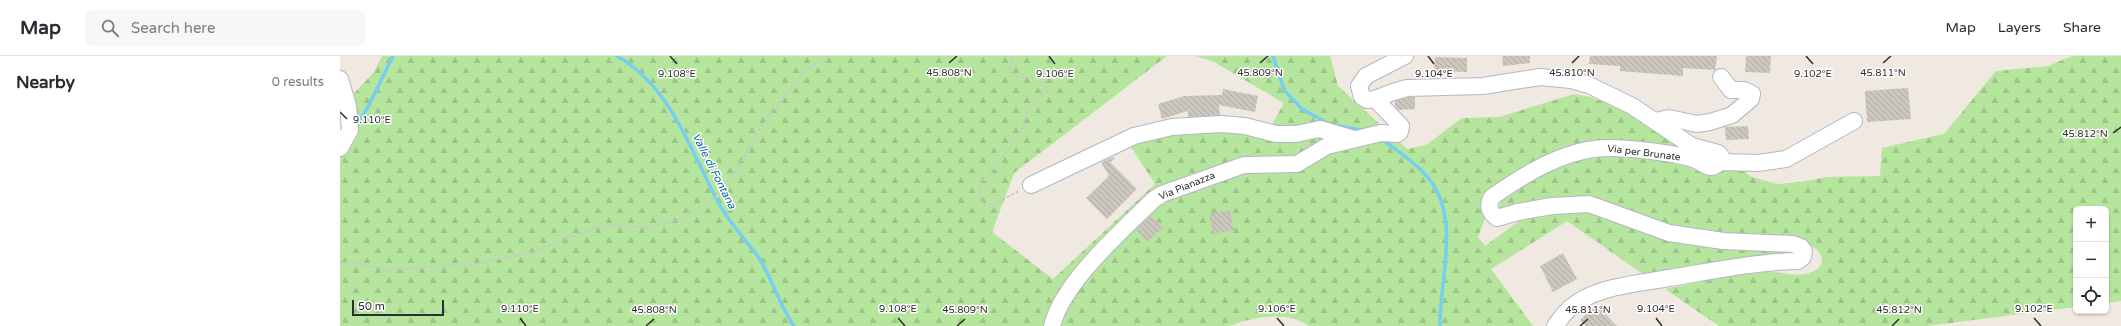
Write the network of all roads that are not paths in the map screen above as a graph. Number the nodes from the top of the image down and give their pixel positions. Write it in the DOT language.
graph roads {
  1 [pos="1405,56"];
  2 [pos="1721,77"];
  3 [pos="340,79"];
  4 [pos="1375,99"];
  5 [pos="1655,121"];
  6 [pos="1854,121"];
  7 [pos="1368,136"];
  8 [pos="340,148"];
  9 [pos="1720,162"];
  10 [pos="1031,185"];
  11 [pos="1052,326"];
  12 [pos="1556,326"];
  1 -- 4 [label="street"];
  2 -- 5 [label="street"];
  3 -- 8 [label="street"];
  4 -- 5 [label="street, Via per Brunate"];
  4 -- 7 [label="street, Via Pianazza"];
  5 -- 9 [label="street, Via per Brunate"];
  6 -- 9 [label="street"];
  7 -- 10 [label="street, Via Pianazza"];
  7 -- 11 [label="street, Via Pianazza"];
  9 -- 12 [label="street, Via per Brunate"];
}
